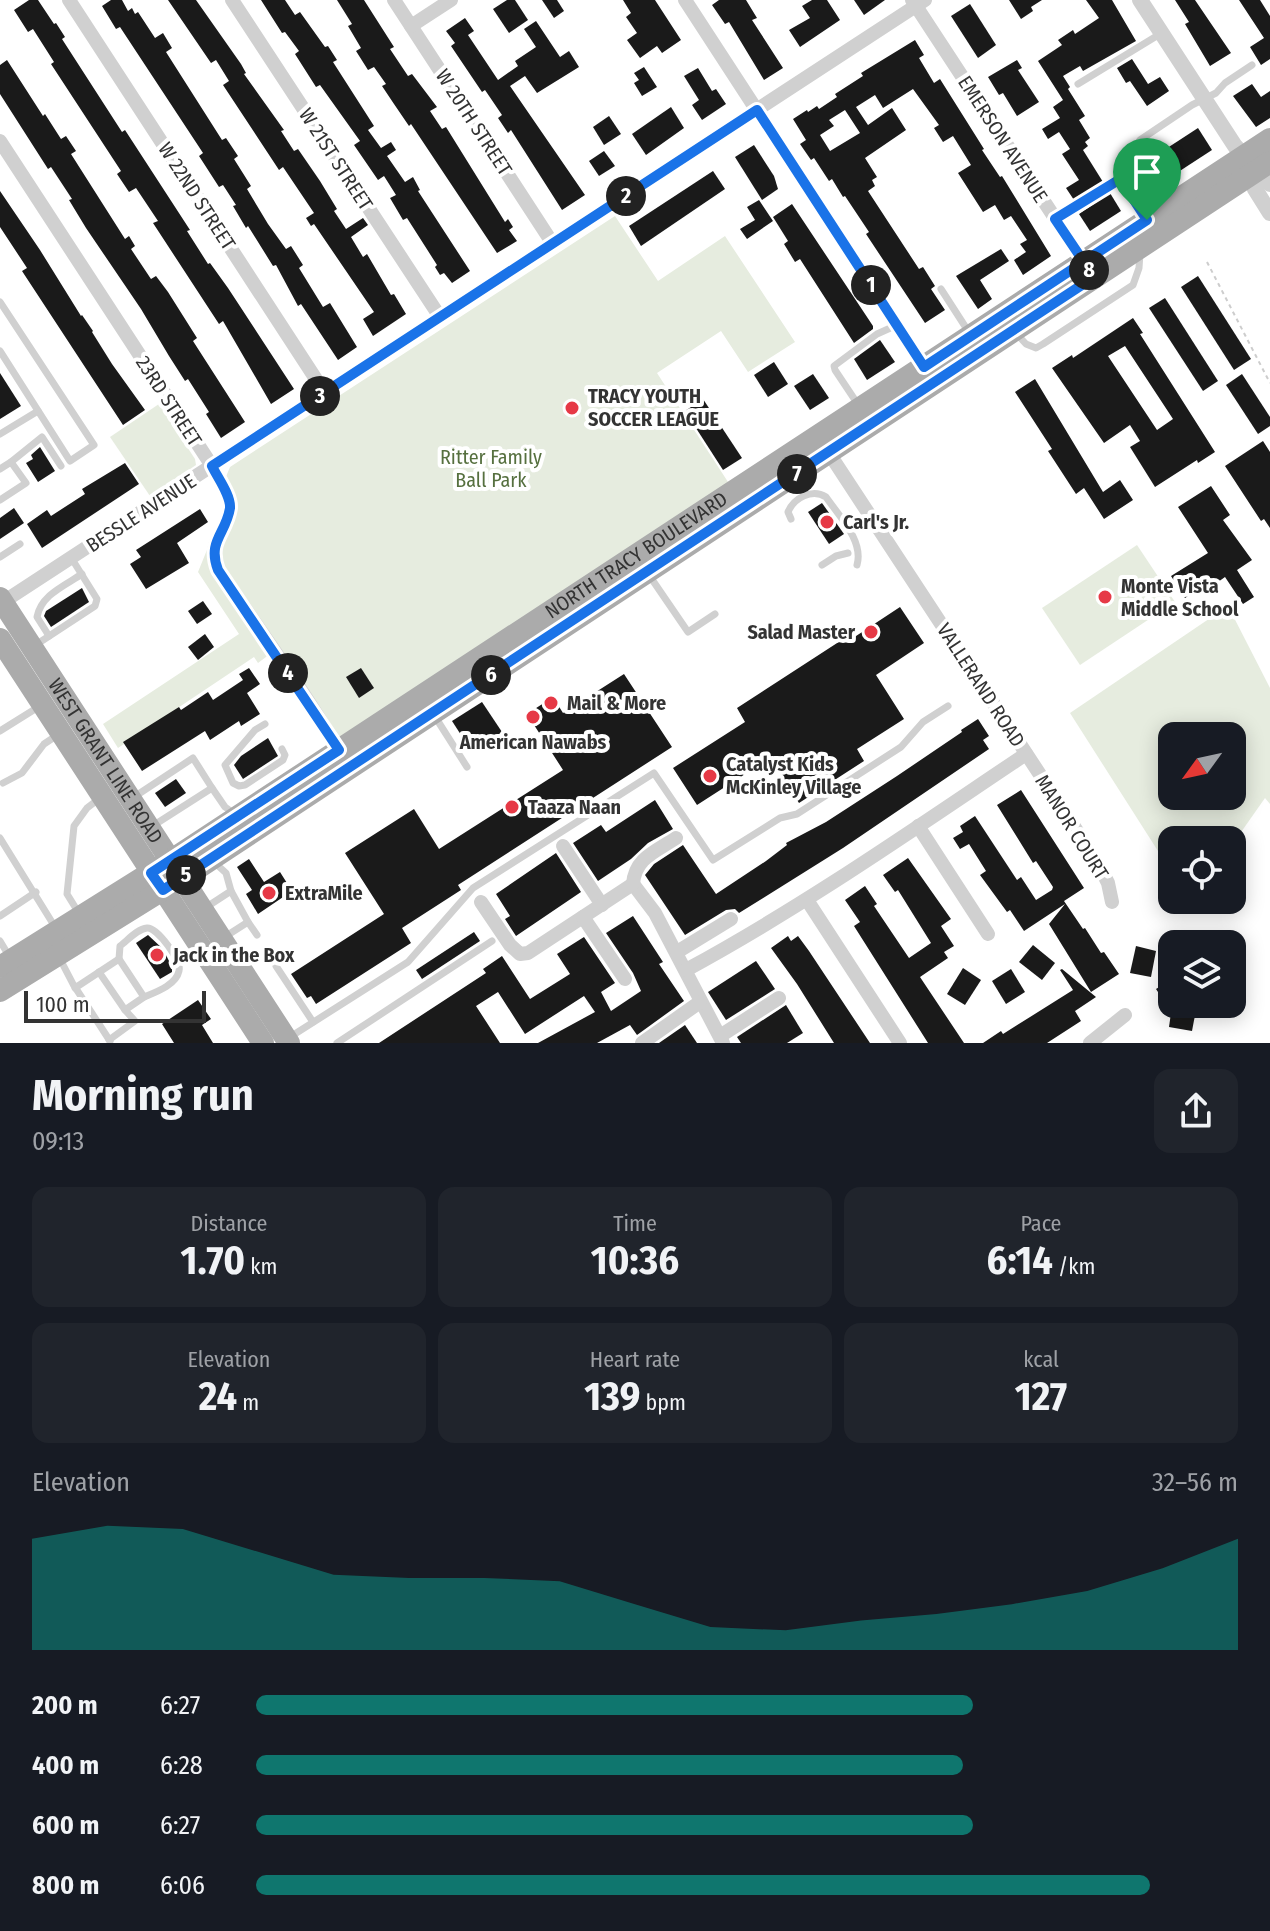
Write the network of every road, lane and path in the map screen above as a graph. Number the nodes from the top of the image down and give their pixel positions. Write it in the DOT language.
graph roads {
  1 [pos="69,0"];
  2 [pos="232,0"];
  3 [pos="394,0"];
  4 [pos="451,0"];
  5 [pos="685,0"];
  6 [pos="1140,0"];
  7 [pos="918,2"];
  8 [pos="411,26"];
  9 [pos="1162,32"];
  10 [pos="1252,65"];
  11 [pos="1078,84"];
  12 [pos="1205,99"];
  13 [pos="757,110"];
  14 [pos="1270,139"];
  15 [pos="0,141"];
  16 [pos="1258,170"];
  17 [pos="1169,206"];
  18 [pos="1270,213"];
  19 [pos="1055,219"];
  20 [pos="1147,220"];
  21 [pos="553,244"];
  22 [pos="1140,247"];
  23 [pos="1207,262"];
  24 [pos="1089,270"];
  25 [pos="941,289"];
  26 [pos="0,302"];
  27 [pos="8,314"];
  28 [pos="440,317"];
  29 [pos="0,319"];
  30 [pos="897,325"];
  31 [pos="1014,330"];
  32 [pos="971,336"];
  33 [pos="0,351"];
  34 [pos="929,375"];
  35 [pos="1270,383"];
  36 [pos="325,393"];
  37 [pos="860,408"];
  38 [pos="38,411"];
  39 [pos="0,434"];
  40 [pos="823,444"];
  41 [pos="11,462"];
  42 [pos="61,466"];
  43 [pos="212,466"];
  44 [pos="0,469"];
  45 [pos="733,491"];
  46 [pos="0,500"];
  47 [pos="791,519"];
  48 [pos="20,544"];
  49 [pos="848,553"];
  50 [pos="0,557"];
  51 [pos="72,559"];
  52 [pos="653,560"];
  53 [pos="822,565"];
  54 [pos="857,565"];
  55 [pos="82,574"];
  56 [pos="1,602"];
  57 [pos="715,614"];
  58 [pos="0,639"];
  59 [pos="509,639"];
  60 [pos="41,642"];
  61 [pos="62,692"];
  62 [pos="437,702"];
  63 [pos="42,705"];
  64 [pos="948,706"];
  65 [pos="265,724"];
  66 [pos="0,731"];
  67 [pos="60,733"];
  68 [pos="282,749"];
  69 [pos="339,750"];
  70 [pos="1026,754"];
  71 [pos="467,767"];
  72 [pos="3,783"];
  73 [pos="212,788"];
  74 [pos="102,797"];
  75 [pos="130,799"];
  76 [pos="296,803"];
  77 [pos="239,815"];
  78 [pos="918,826"];
  79 [pos="150,829"];
  80 [pos="0,838"];
  81 [pos="676,838"];
  82 [pos="563,846"];
  83 [pos="210,859"];
  84 [pos="166,875"];
  85 [pos="633,884"];
  86 [pos="231,891"];
  87 [pos="36,892"];
  88 [pos="807,900"];
  89 [pos="481,902"];
  90 [pos="1112,902"];
  91 [pos="602,905"];
  92 [pos="202,910"];
  93 [pos="0,916"];
  94 [pos="583,917"];
  95 [pos="81,918"];
  96 [pos="731,919"];
  97 [pos="248,922"];
  98 [pos="988,934"];
  99 [pos="257,935"];
  100 [pos="221,939"];
  101 [pos="492,941"];
  102 [pos="54,943"];
  103 [pos="677,952"];
  104 [pos="119,959"];
  105 [pos="3,961"];
  106 [pos="276,966"];
  107 [pos="686,970"];
  108 [pos="99,972"];
  109 [pos="625,979"];
  110 [pos="75,988"];
  111 [pos="0,991"];
  112 [pos="144,997"];
  113 [pos="779,998"];
  114 [pos="700,1002"];
  115 [pos="125,1010"];
  116 [pos="1125,1015"];
  117 [pos="313,1022"];
  118 [pos="721,1039"];
  119 [pos="110,1041"];
  120 [pos="288,1041"];
  121 [pos="259,1042"];
  122 [pos="337,1043"];
  123 [pos="642,1043"];
  124 [pos="900,1043"];
  125 [pos="1090,1043"];
  1 -- 36 [label="street, W 22ND STREET"];
  2 -- 28 [label="street, W 21ST STREET"];
  3 -- 8 [label="street, W 20TH STREET"];
  4 -- 8 [label="street"];
  5 -- 13 [label="street"];
  6 -- 9 [label="street"];
  7 -- 13 [label="street, BESSLE AVENUE"];
  7 -- 19 [label="street, EMERSON AVENUE"];
  8 -- 21 [label="street, W 20TH STREET"];
  9 -- 11 [label="lane"];
  9 -- 12 [label="street"];
  10 -- 12 [label="lane"];
  12 -- 16 [label="street"];
  12 -- 17 [label="lane"];
  13 -- 21 [label="street, BESSLE AVENUE"];
  13 -- 30 [label="street"];
  14 -- 16 [label="main road, NORTH TRACY BOULEVARD"];
  15 -- 43 [label="street, 23RD STREET"];
  16 -- 17 [label="main road, NORTH TRACY BOULEVARD"];
  16 -- 18 [label="street"];
  16 -- 22 [label="main road, NORTH TRACY BOULEVARD"];
  17 -- 20 [label="main road, NORTH TRACY BOULEVARD"];
  19 -- 20 [label="lane"];
  19 -- 24 [label="street, EMERSON AVENUE"];
  20 -- 24 [label="main road, NORTH TRACY BOULEVARD"];
  21 -- 28 [label="street, BESSLE AVENUE"];
  22 -- 24 [label="main road, NORTH TRACY BOULEVARD"];
  22 -- 31 [label="lane"];
  23 -- 35 [label="path"];
  24 -- 31 [label="main road, NORTH TRACY BOULEVARD"];
  24 -- 32 [label="main road, NORTH TRACY BOULEVARD"];
  25 -- 32 [label="lane"];
  26 -- 27 [label="lane"];
  27 -- 29 [label="lane"];
  27 -- 38 [label="lane"];
  28 -- 36 [label="street, BESSLE AVENUE"];
  30 -- 34 [label="street"];
  30 -- 37 [label="lane"];
  31 -- 34 [label="main road, NORTH TRACY BOULEVARD"];
  32 -- 34 [label="main road, NORTH TRACY BOULEVARD"];
  33 -- 38 [label="lane"];
  34 -- 37 [label="main road, NORTH TRACY BOULEVARD"];
  34 -- 40 [label="main road, NORTH TRACY BOULEVARD"];
  36 -- 43 [label="street, BESSLE AVENUE"];
  37 -- 40 [label="main road, NORTH TRACY BOULEVARD"];
  38 -- 39 [label="lane"];
  40 -- 45 [label="main road, NORTH TRACY BOULEVARD"];
  40 -- 52 [label="main road, NORTH TRACY BOULEVARD"];
  40 -- 70 [label="street, VALLERAND ROAD"];
  41 -- 42 [label="lane"];
  41 -- 44 [label="lane"];
  41 -- 46 [label="lane"];
  43 -- 51 [label="street, BESSLE AVENUE"];
  43 -- 69 [label="street, 23RD STREET"];
  45 -- 52 [label="lane"];
  45 -- 59 [label="main road, NORTH TRACY BOULEVARD"];
  47 -- 54 [label="lane"];
  48 -- 50 [label="lane"];
  49 -- 53 [label="lane"];
  51 -- 55 [label="lane"];
  51 -- 56 [label="street, BESSLE AVENUE"];
  52 -- 57 [label="lane"];
  52 -- 62 [label="main road, NORTH TRACY BOULEVARD"];
  55 -- 60 [label="lane"];
  55 -- 60 [label="lane"];
  56 -- 60 [label="main road, WEST GRANT LINE ROAD"];
  58 -- 63 [label="main road, WEST GRANT LINE ROAD"];
  59 -- 62 [label="lane"];
  59 -- 69 [label="main road, NORTH TRACY BOULEVARD"];
  60 -- 61 [label="main road, WEST GRANT LINE ROAD"];
  61 -- 63 [label="lane"];
  61 -- 75 [label="main road, WEST GRANT LINE ROAD"];
  62 -- 71 [label="lane"];
  62 -- 76 [label="main road, NORTH TRACY BOULEVARD"];
  63 -- 66 [label="lane"];
  63 -- 67 [label="main road, WEST GRANT LINE ROAD"];
  64 -- 117 [label="lane"];
  65 -- 68 [label="lane"];
  67 -- 72 [label="lane"];
  67 -- 74 [label="main road, WEST GRANT LINE ROAD"];
  69 -- 76 [label="street"];
  69 -- 77 [label="main road, NORTH TRACY BOULEVARD"];
  70 -- 78 [label="street, VALLERAND ROAD"];
  70 -- 90 [label="street, MANOR COURT"];
  73 -- 75 [label="lane"];
  73 -- 77 [label="lane"];
  73 -- 79 [label="lane"];
  74 -- 84 [label="main road, WEST GRANT LINE ROAD"];
  74 -- 95 [label="lane"];
  75 -- 79 [label="main road, WEST GRANT LINE ROAD"];
  76 -- 83 [label="main road, NORTH TRACY BOULEVARD"];
  77 -- 84 [label="main road, NORTH TRACY BOULEVARD"];
  78 -- 88 [label="street, VALLERAND ROAD"];
  78 -- 98 [label="street"];
  79 -- 84 [label="main road, WEST GRANT LINE ROAD"];
  80 -- 87 [label="lane"];
  81 -- 85 [label="street"];
  82 -- 91 [label="street"];
  83 -- 84 [label="main road, NORTH TRACY BOULEVARD"];
  83 -- 86 [label="lane"];
  84 -- 92 [label="main road, WEST GRANT LINE ROAD"];
  84 -- 95 [label="main road, NORTH TRACY BOULEVARD"];
  84 -- 102 [label="main road, NORTH TRACY BOULEVARD"];
  84 -- 121 [label="main road, WEST GRANT LINE ROAD"];
  85 -- 91 [label="street"];
  85 -- 103 [label="street"];
  86 -- 92 [label="lane"];
  86 -- 97 [label="lane"];
  87 -- 93 [label="lane"];
  87 -- 102 [label="lane"];
  88 -- 107 [label="street, VALLERAND ROAD"];
  88 -- 124 [label="street"];
  89 -- 94 [label="street"];
  91 -- 94 [label="street"];
  92 -- 100 [label="main road, WEST GRANT LINE ROAD"];
  94 -- 109 [label="street"];
  95 -- 102 [label="main road, NORTH TRACY BOULEVARD"];
  96 -- 103 [label="street"];
  97 -- 99 [label="lane"];
  97 -- 100 [label="lane"];
  100 -- 120 [label="main road, WEST GRANT LINE ROAD"];
  101 -- 122 [label="lane"];
  102 -- 105 [label="main road, NORTH TRACY BOULEVARD"];
  102 -- 110 [label="lane"];
  102 -- 111 [label="main road, NORTH TRACY BOULEVARD"];
  103 -- 107 [label="street"];
  104 -- 108 [label="lane"];
  104 -- 112 [label="lane"];
  104 -- 112 [label="lane"];
  106 -- 117 [label="lane"];
  107 -- 114 [label="street"];
  108 -- 110 [label="lane"];
  108 -- 115 [label="lane"];
  110 -- 119 [label="lane"];
  112 -- 115 [label="lane"];
  113 -- 118 [label="street"];
  114 -- 118 [label="street"];
  114 -- 123 [label="street"];
  115 -- 119 [label="lane"];
  116 -- 125 [label="street"];
  117 -- 120 [label="lane"];
  120 -- 121 [label="lane"];
}
